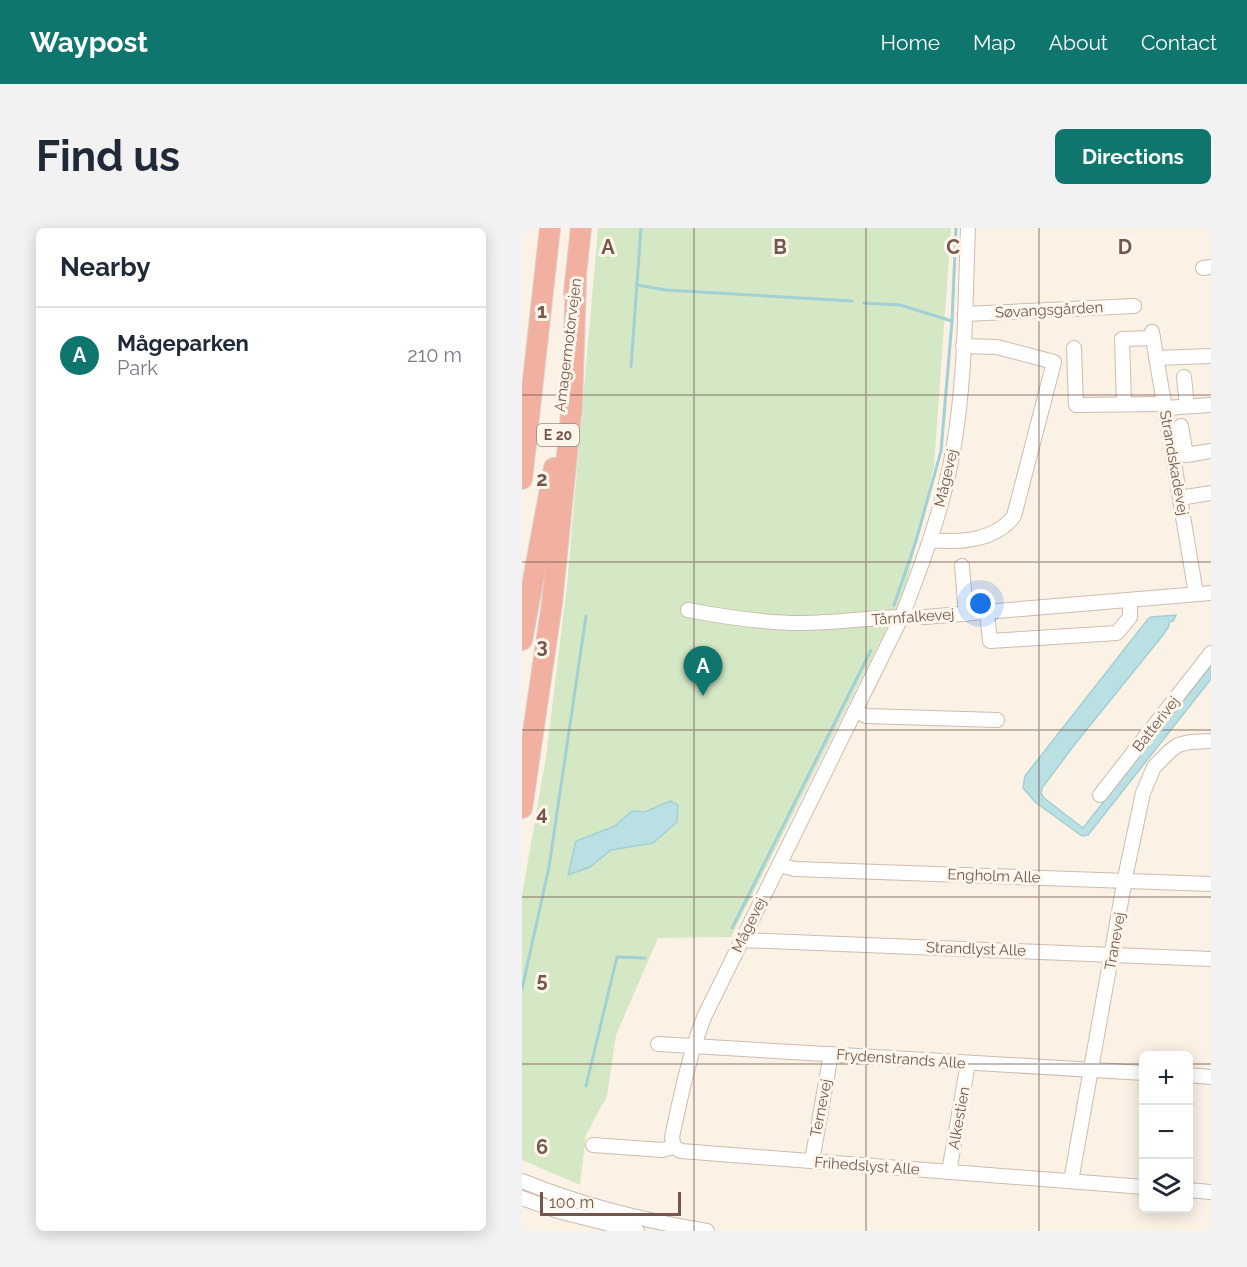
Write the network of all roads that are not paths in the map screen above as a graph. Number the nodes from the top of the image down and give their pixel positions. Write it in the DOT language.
graph roads {
  1 [pos="581,228"];
  2 [pos="968,228"];
  3 [pos="550,232"];
  4 [pos="576,280"];
  5 [pos="1134,306"];
  6 [pos="965,315"];
  7 [pos="963,346"];
  8 [pos="1074,348"];
  9 [pos="1211,356"];
  10 [pos="1156,357"];
  11 [pos="1184,377"];
  12 [pos="522,396"];
  13 [pos="1124,404"];
  14 [pos="1211,405"];
  15 [pos="1164,406"];
  16 [pos="1187,406"];
  17 [pos="1179,436"];
  18 [pos="1211,451"];
  19 [pos="522,479"];
  20 [pos="1211,493"];
  21 [pos="1180,498"];
  22 [pos="930,540"];
  23 [pos="962,566"];
  24 [pos="1211,593"];
  25 [pos="1196,594"];
  26 [pos="1130,600"];
  27 [pos="688,610"];
  28 [pos="987,612"];
  29 [pos="966,614"];
  30 [pos="902,616"];
  31 [pos="522,640"];
  32 [pos="1211,653"];
  33 [pos="855,711"];
  34 [pos="997,720"];
  35 [pos="1211,741"];
  36 [pos="1100,795"];
  37 [pos="522,808"];
  38 [pos="778,865"];
  39 [pos="1125,880"];
  40 [pos="1211,884"];
  41 [pos="741,940"];
  42 [pos="1113,955"];
  43 [pos="1211,959"];
  44 [pos="658,1044"];
  45 [pos="693,1045"];
  46 [pos="831,1054"];
  47 [pos="968,1063"];
  48 [pos="1090,1069"];
  49 [pos="1139,1073"];
  50 [pos="1193,1075"];
  51 [pos="1211,1077"];
  52 [pos="593,1145"];
  53 [pos="674,1147"];
  54 [pos="812,1161"];
  55 [pos="949,1172"];
  56 [pos="522,1181"];
  57 [pos="1071,1181"];
  58 [pos="1139,1187"];
  59 [pos="1193,1190"];
  60 [pos="1211,1192"];
  61 [pos="522,1198"];
  62 [pos="637,1231"];
  63 [pos="707,1231"];
  1 -- 4 [label="highway, Amagermotorvejen / E 20"];
  2 -- 6 [label="street, Mågevej"];
  3 -- 12 [label="highway"];
  3 -- 19 [label="highway, Amagermotorvejen / E 20"];
  4 -- 31 [label="highway, Amagermotorvejen / E 20"];
  4 -- 37 [label="highway"];
  5 -- 6 [label="street, Søvangsgården"];
  6 -- 7 [label="street, Mågevej"];
  7 -- 22 [label="street, Mågevej"];
  7 -- 22 [label="street"];
  8 -- 13 [label="street"];
  9 -- 10 [label="street"];
  10 -- 13 [label="street, Strandskadevej"];
  10 -- 15 [label="street, Strandskadevej"];
  11 -- 16 [label="street"];
  13 -- 15 [label="street"];
  14 -- 16 [label="street"];
  15 -- 16 [label="street"];
  15 -- 17 [label="street, Strandskadevej"];
  17 -- 18 [label="street"];
  17 -- 21 [label="street, Strandskadevej"];
  20 -- 21 [label="street"];
  21 -- 25 [label="street, Strandskadevej"];
  22 -- 30 [label="street, Mågevej"];
  23 -- 29 [label="street"];
  24 -- 25 [label="street, Tårnfalkevej"];
  25 -- 26 [label="street, Tårnfalkevej"];
  26 -- 28 [label="street, Tårnfalkevej"];
  26 -- 28 [label="street"];
  27 -- 30 [label="street, Tårnfalkevej"];
  28 -- 29 [label="street, Tårnfalkevej"];
  29 -- 30 [label="street, Tårnfalkevej"];
  30 -- 33 [label="street, Mågevej"];
  32 -- 36 [label="street, Batterivej"];
  33 -- 34 [label="street"];
  33 -- 38 [label="street, Mågevej"];
  35 -- 39 [label="street, Tranevej"];
  38 -- 39 [label="street, Engholm Alle"];
  38 -- 41 [label="street, Mågevej"];
  39 -- 40 [label="street, Engholm Alle"];
  39 -- 42 [label="street, Tranevej"];
  41 -- 42 [label="street, Strandlyst Alle"];
  41 -- 45 [label="street, Mågevej"];
  42 -- 43 [label="street, Strandlyst Alle"];
  42 -- 48 [label="street, Tranevej"];
  44 -- 45 [label="street, Frydenstrands Alle"];
  45 -- 46 [label="street, Frydenstrands Alle"];
  45 -- 53 [label="street, Mågevej"];
  46 -- 47 [label="street, Frydenstrands Alle"];
  46 -- 54 [label="street, Ternevej"];
  47 -- 48 [label="street, Frydenstrands Alle"];
  47 -- 55 [label="street, Alkestien"];
  48 -- 49 [label="street, Frydenstrands Alle"];
  48 -- 57 [label="street, Tranevej"];
  50 -- 51 [label="street"];
  52 -- 53 [label="street, Frihedslyst Alle"];
  53 -- 54 [label="street, Frihedslyst Alle"];
  54 -- 55 [label="street, Frihedslyst Alle"];
  55 -- 57 [label="street, Frihedslyst Alle"];
  56 -- 63 [label="street"];
  57 -- 58 [label="street, Frihedslyst Alle"];
  59 -- 60 [label="street"];
  61 -- 62 [label="street"];
}
